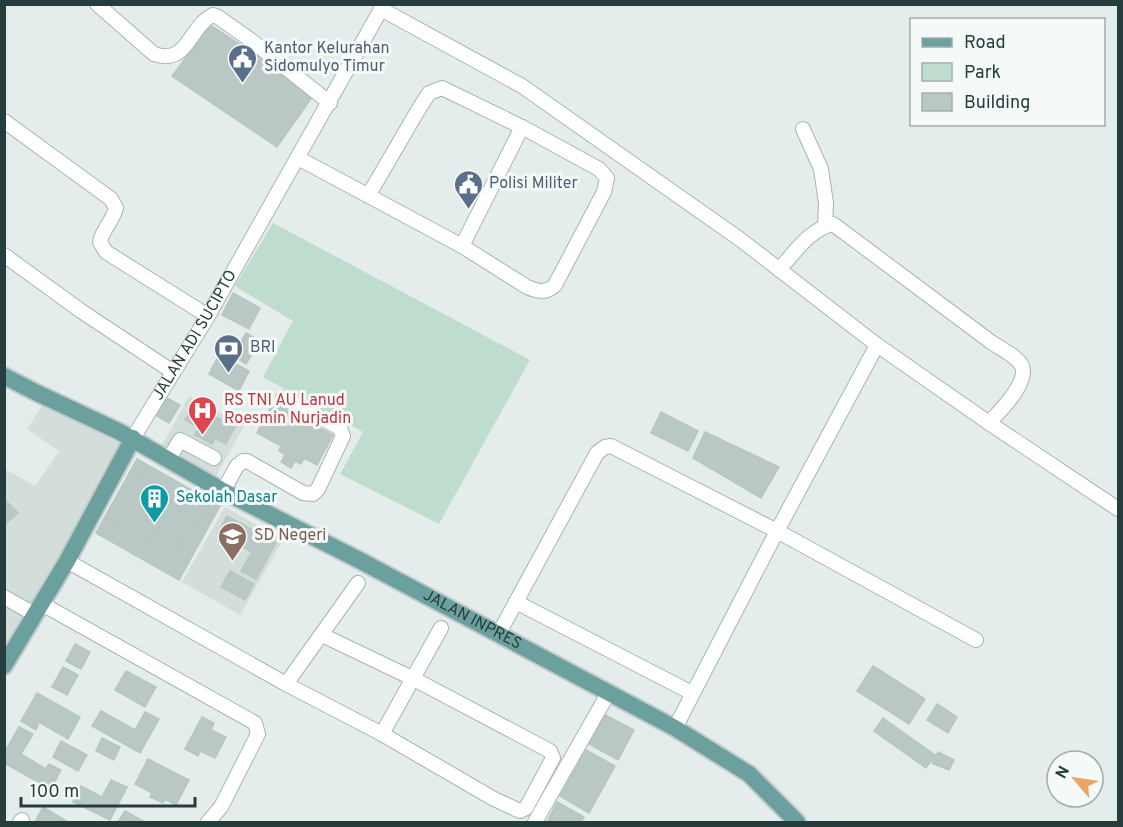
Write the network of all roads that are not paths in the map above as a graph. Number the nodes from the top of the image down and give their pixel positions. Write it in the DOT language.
graph roads {
  1 [pos="97,4"];
  2 [pos="382,7"];
  3 [pos="330,103"];
  4 [pos="4,121"];
  5 [pos="522,127"];
  6 [pos="802,129"];
  7 [pos="298,159"];
  8 [pos="368,196"];
  9 [pos="825,226"];
  10 [pos="462,246"];
  11 [pos="4,255"];
  12 [pos="779,270"];
  13 [pos="208,316"];
  14 [pos="877,345"];
  15 [pos="173,372"];
  16 [pos="4,376"];
  17 [pos="283,398"];
  18 [pos="989,423"];
  19 [pos="133,438"];
  20 [pos="214,458"];
  21 [pos="169,459"];
  22 [pos="223,491"];
  23 [pos="1119,509"];
  24 [pos="777,531"];
  25 [pos="67,561"];
  26 [pos="357,583"];
  27 [pos="4,597"];
  28 [pos="516,602"];
  29 [pos="39,609"];
  30 [pos="441,628"];
  31 [pos="322,635"];
  32 [pos="498,635"];
  33 [pos="976,640"];
  34 [pos="6,659"];
  35 [pos="412,678"];
  36 [pos="286,684"];
  37 [pos="609,692"];
  38 [pos="692,693"];
  39 [pos="675,728"];
  40 [pos="381,734"];
  41 [pos="208,822"];
  42 [pos="535,822"];
  43 [pos="797,822"];
  1 -- 3 [label="street"];
  2 -- 3 [label="street, JALAN ADI SUCIPTO"];
  2 -- 12 [label="street"];
  3 -- 7 [label="street, JALAN ADI SUCIPTO"];
  4 -- 13 [label="street"];
  5 -- 8 [label="street"];
  5 -- 10 [label="street"];
  5 -- 10 [label="street"];
  6 -- 9 [label="street"];
  7 -- 8 [label="street"];
  7 -- 13 [label="street, JALAN ADI SUCIPTO"];
  8 -- 10 [label="street"];
  9 -- 12 [label="street"];
  9 -- 18 [label="street"];
  11 -- 15 [label="street"];
  12 -- 14 [label="street"];
  13 -- 15 [label="street, JALAN ADI SUCIPTO"];
  14 -- 18 [label="street"];
  14 -- 24 [label="street"];
  15 -- 19 [label="street, JALAN ADI SUCIPTO"];
  16 -- 19 [label="main road, JALAN INPRES"];
  17 -- 22 [label="street"];
  18 -- 23 [label="street"];
  19 -- 21 [label="main road, JALAN INPRES"];
  19 -- 25 [label="main road, JALAN ADI SUCIPTO"];
  20 -- 21 [label="street"];
  21 -- 22 [label="main road, JALAN INPRES"];
  22 -- 32 [label="main road, JALAN INPRES"];
  24 -- 28 [label="street"];
  24 -- 33 [label="street"];
  24 -- 38 [label="street"];
  25 -- 29 [label="main road, JALAN ADI SUCIPTO"];
  25 -- 36 [label="street"];
  26 -- 31 [label="street"];
  27 -- 29 [label="street"];
  28 -- 32 [label="street"];
  28 -- 38 [label="street"];
  29 -- 34 [label="main road, JALAN ADI SUCIPTO"];
  29 -- 41 [label="street"];
  30 -- 35 [label="street"];
  31 -- 35 [label="street"];
  31 -- 36 [label="street"];
  32 -- 37 [label="main road, JALAN INPRES"];
  35 -- 40 [label="street"];
  35 -- 40 [label="street"];
  36 -- 40 [label="street"];
  37 -- 39 [label="main road, JALAN INPRES"];
  37 -- 42 [label="street"];
  38 -- 39 [label="street"];
  39 -- 43 [label="main road, JALAN INPRES"];
}
